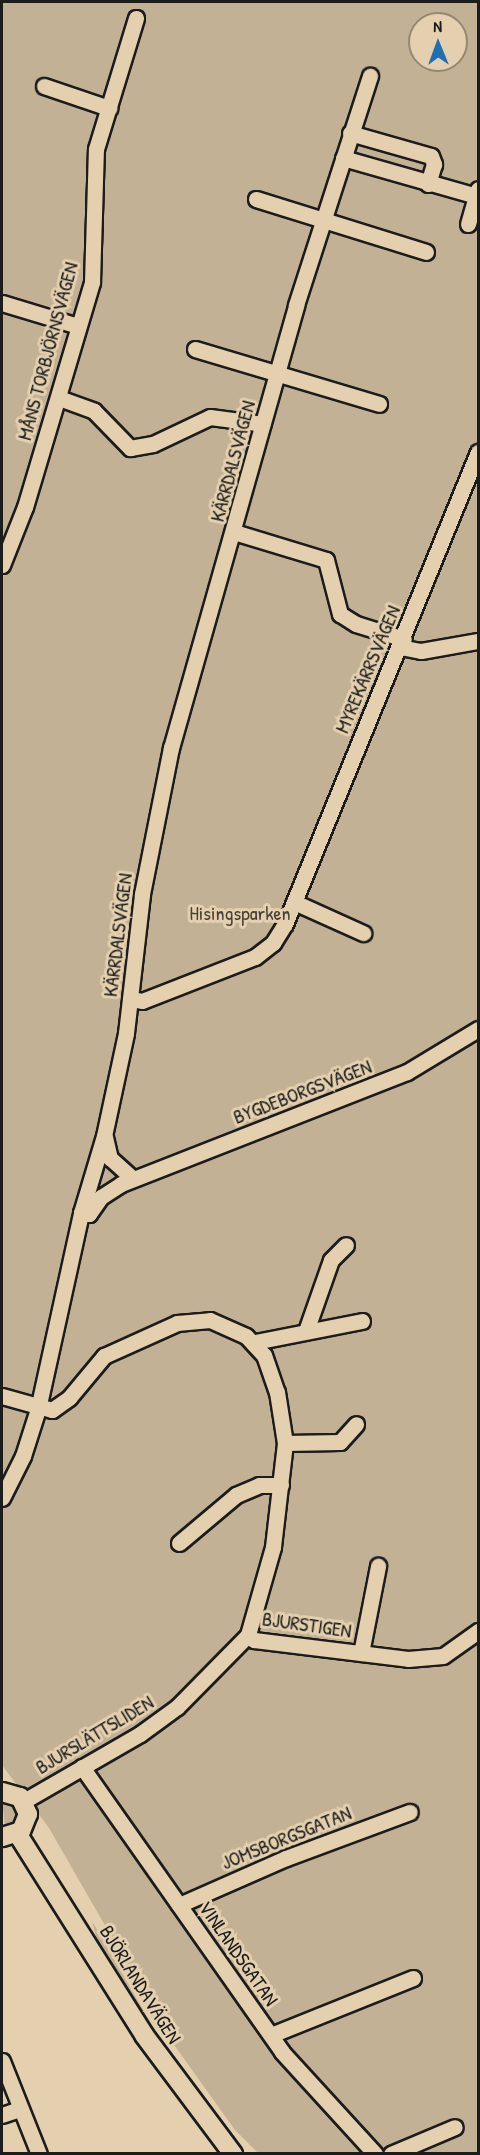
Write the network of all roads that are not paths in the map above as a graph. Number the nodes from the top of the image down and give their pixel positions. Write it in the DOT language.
graph roads {
  1 [pos="136,18"];
  2 [pos="370,76"];
  3 [pos="44,86"];
  4 [pos="109,108"];
  5 [pos="351,133"];
  6 [pos="343,158"];
  7 [pos="428,184"];
  8 [pos="477,193"];
  9 [pos="256,199"];
  10 [pos="323,220"];
  11 [pos="468,224"];
  12 [pos="426,252"];
  13 [pos="2,303"];
  14 [pos="78,326"];
  15 [pos="195,349"];
  16 [pos="276,377"];
  17 [pos="59,398"];
  18 [pos="379,404"];
  19 [pos="263,424"];
  20 [pos="478,452"];
  21 [pos="234,532"];
  22 [pos="2,565"];
  23 [pos="478,641"];
  24 [pos="402,643"];
  25 [pos="294,903"];
  26 [pos="363,933"];
  27 [pos="130,999"];
  28 [pos="478,1029"];
  29 [pos="104,1136"];
  30 [pos="134,1179"];
  31 [pos="81,1213"];
  32 [pos="346,1245"];
  33 [pos="362,1321"];
  34 [pos="306,1331"];
  35 [pos="255,1342"];
  36 [pos="2,1396"];
  37 [pos="38,1409"];
  38 [pos="356,1424"];
  39 [pos="285,1443"];
  40 [pos="281,1485"];
  41 [pos="2,1498"];
  42 [pos="179,1544"];
  43 [pos="378,1566"];
  44 [pos="478,1631"];
  45 [pos="248,1635"];
  46 [pos="361,1653"];
  47 [pos="82,1767"];
  48 [pos="3,1790"];
  49 [pos="24,1801"];
  50 [pos="410,1812"];
  51 [pos="10,1835"];
  52 [pos="179,1905"];
  53 [pos="413,1978"];
  54 [pos="271,2036"];
  55 [pos="2,2061"];
  56 [pos="19,2109"];
  57 [pos="2,2115"];
  58 [pos="455,2127"];
  59 [pos="39,2154"];
  60 [pos="233,2154"];
  61 [pos="375,2154"];
  62 [pos="391,2154"];
  1 -- 4 [label="street, MÅNS TORBJÖRNSVÄGEN"];
  2 -- 5 [label="street, KÄRRDALSVÄGEN"];
  3 -- 4 [label="street"];
  4 -- 14 [label="street, MÅNS TORBJÖRNSVÄGEN"];
  5 -- 6 [label="street, KÄRRDALSVÄGEN"];
  5 -- 7 [label="street"];
  6 -- 7 [label="street"];
  6 -- 10 [label="street, KÄRRDALSVÄGEN"];
  7 -- 8 [label="street"];
  8 -- 11 [label="street"];
  9 -- 10 [label="street"];
  10 -- 12 [label="street"];
  10 -- 16 [label="street, KÄRRDALSVÄGEN"];
  13 -- 14 [label="street"];
  14 -- 17 [label="street, MÅNS TORBJÖRNSVÄGEN"];
  15 -- 16 [label="street"];
  16 -- 18 [label="street"];
  16 -- 19 [label="street, KÄRRDALSVÄGEN"];
  17 -- 19 [label="street"];
  17 -- 22 [label="street, MÅNS TORBJÖRNSVÄGEN"];
  19 -- 21 [label="street, KÄRRDALSVÄGEN"];
  20 -- 24 [label="street, MYREKÄRRSVÄGEN"];
  21 -- 24 [label="street"];
  21 -- 27 [label="street, KÄRRDALSVÄGEN"];
  23 -- 24 [label="street"];
  24 -- 25 [label="street, MYREKÄRRSVÄGEN"];
  25 -- 26 [label="street"];
  25 -- 27 [label="street, MYREKÄRRSVÄGEN"];
  27 -- 29 [label="street, KÄRRDALSVÄGEN"];
  28 -- 30 [label="street, BYGDEBORGSVÄGEN"];
  29 -- 30 [label="street"];
  29 -- 31 [label="street, KÄRRDALSVÄGEN"];
  30 -- 31 [label="street, BYGDEBORGSVÄGEN"];
  31 -- 37 [label="street, KÄRRDALSVÄGEN"];
  32 -- 34 [label="street"];
  33 -- 34 [label="street"];
  34 -- 35 [label="street"];
  35 -- 37 [label="street"];
  35 -- 39 [label="street, BJURSLÄTTSLIDEN"];
  36 -- 37 [label="street"];
  37 -- 41 [label="street, KÄRRDALSVÄGEN"];
  38 -- 39 [label="street"];
  39 -- 40 [label="street, BJURSLÄTTSLIDEN"];
  40 -- 42 [label="street"];
  40 -- 45 [label="street, BJURSLÄTTSLIDEN"];
  43 -- 46 [label="street, BJURSTIGEN"];
  44 -- 46 [label="street, BJURSTIGEN"];
  45 -- 46 [label="street, BJURSTIGEN"];
  45 -- 47 [label="street, BJURSLÄTTSLIDEN"];
  47 -- 49 [label="street, BJURSLÄTTSLIDEN"];
  47 -- 52 [label="street, VINLANDSGATAN"];
  48 -- 49 [label="street"];
  49 -- 51 [label="street, BJÖRLANDAVÄGEN"];
  50 -- 52 [label="street, JOMSBORGSGATAN"];
  51 -- 60 [label="street, BJÖRLANDAVÄGEN"];
  52 -- 54 [label="street, VINLANDSGATAN"];
  53 -- 54 [label="street"];
  54 -- 61 [label="street, VINLANDSGATAN"];
  55 -- 56 [label="street"];
  56 -- 57 [label="street"];
  56 -- 59 [label="street"];
  58 -- 62 [label="street"];
}
